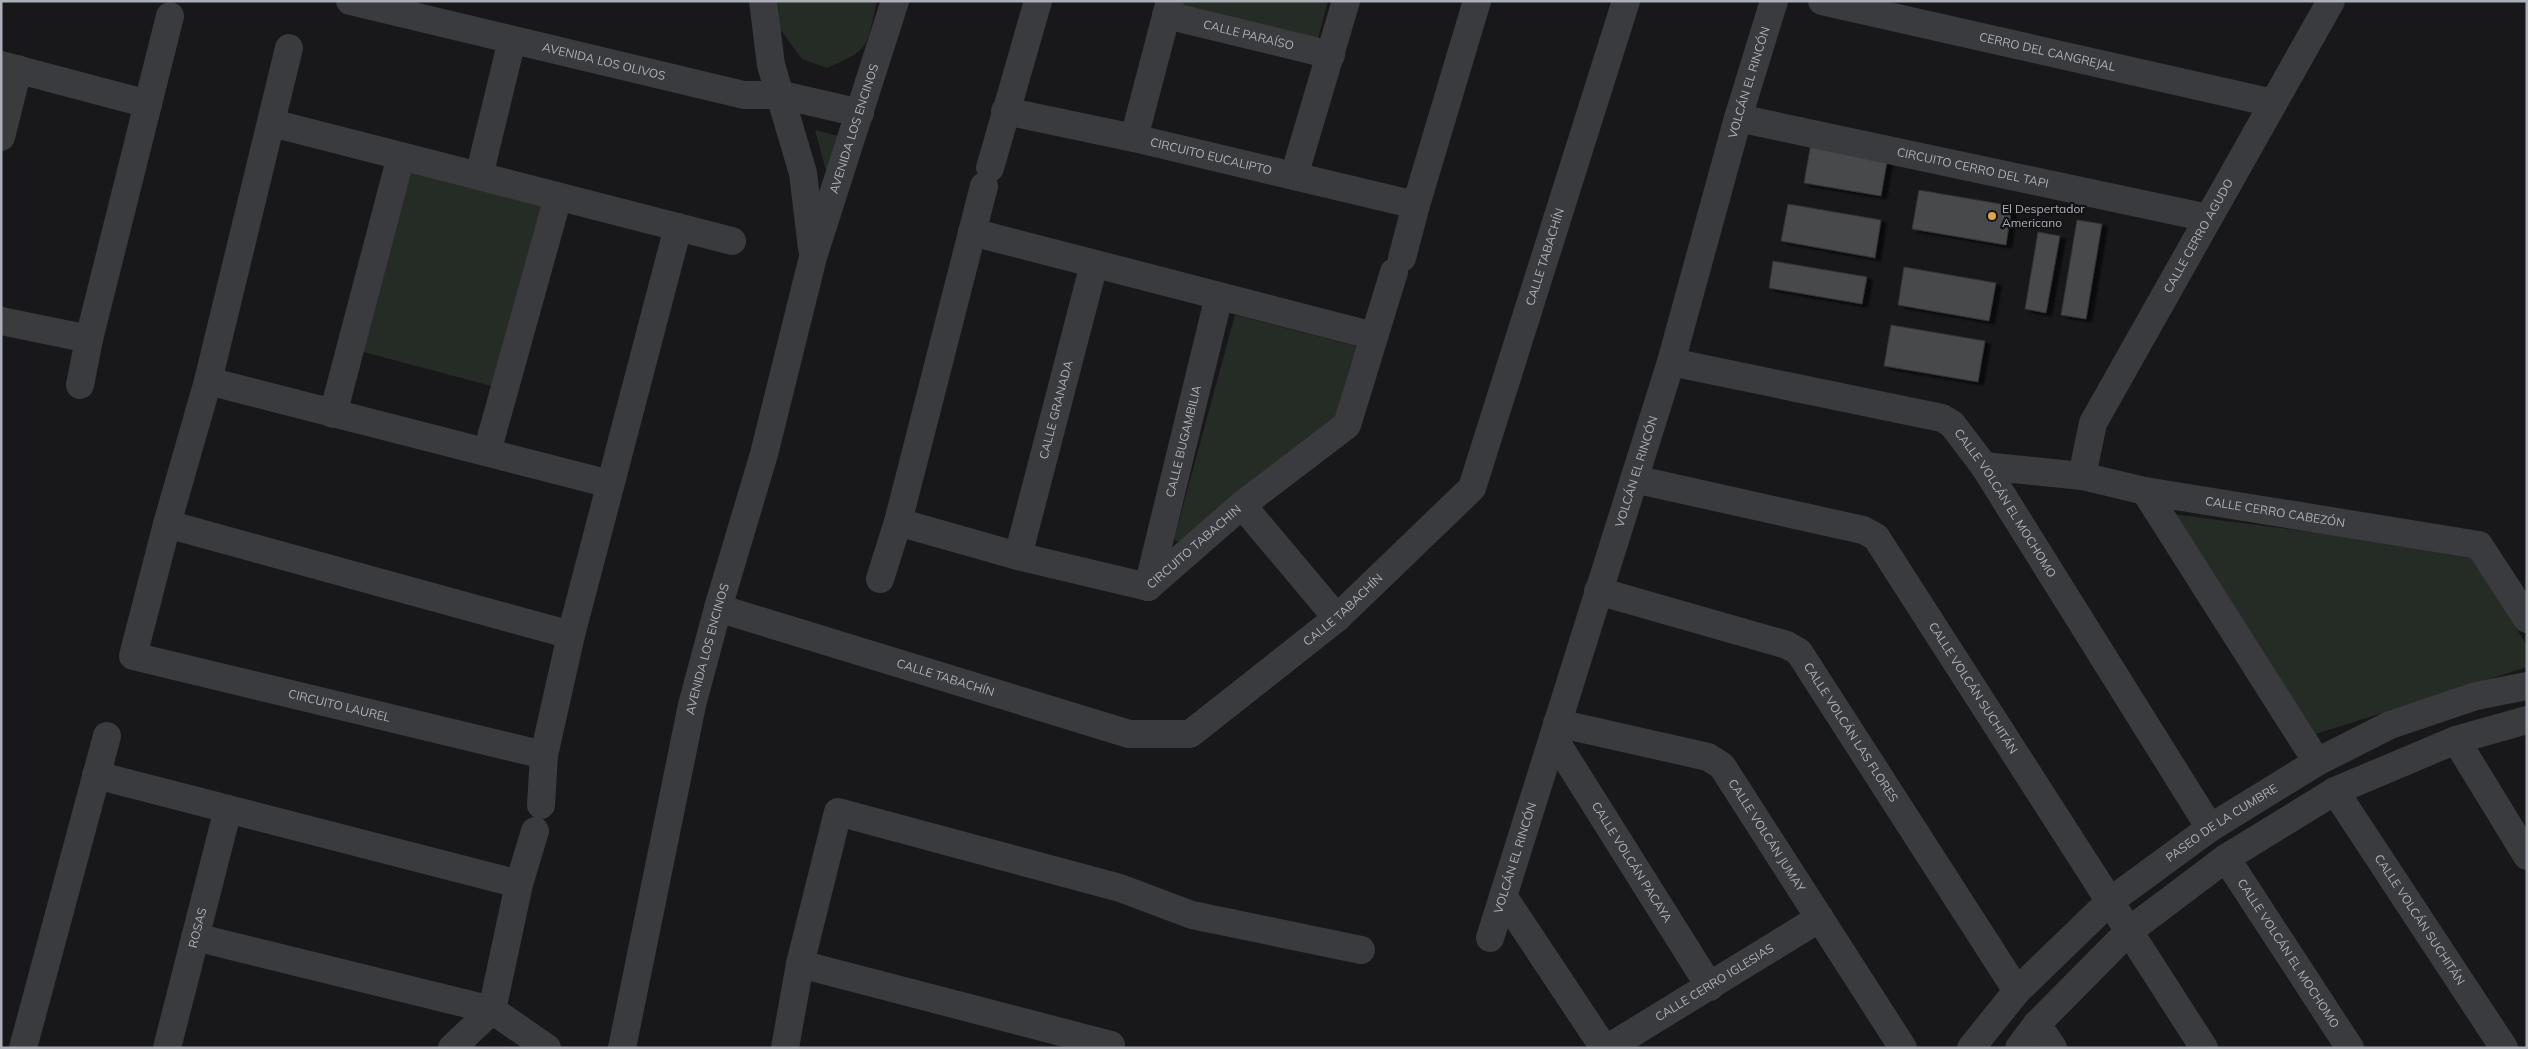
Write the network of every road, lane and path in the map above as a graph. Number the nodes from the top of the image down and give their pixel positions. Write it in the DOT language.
graph roads {
  1 [pos="350,1"];
  2 [pos="763,1"];
  3 [pos="895,1"];
  4 [pos="1038,1"];
  5 [pos="1346,1"];
  6 [pos="1477,1"];
  7 [pos="1626,1"];
  8 [pos="1774,1"];
  9 [pos="1822,1"];
  10 [pos="2330,1"];
  11 [pos="1168,8"];
  12 [pos="170,16"];
  13 [pos="512,40"];
  14 [pos="289,48"];
  15 [pos="1331,55"];
  16 [pos="10,67"];
  17 [pos="782,95"];
  18 [pos="2273,103"];
  19 [pos="148,104"];
  20 [pos="1005,111"];
  21 [pos="860,113"];
  22 [pos="1738,118"];
  23 [pos="272,123"];
  24 [pos="1,138"];
  25 [pos="1134,138"];
  26 [pos="401,156"];
  27 [pos="479,176"];
  28 [pos="1294,176"];
  29 [pos="558,197"];
  30 [pos="1416,205"];
  31 [pos="2208,218"];
  32 [pos="678,227"];
  33 [pos="972,232"];
  34 [pos="732,241"];
  35 [pos="814,257"];
  36 [pos="1094,264"];
  37 [pos="1219,296"];
  38 [pos="1,321"];
  39 [pos="1374,336"];
  40 [pos="89,339"];
  41 [pos="1671,362"];
  42 [pos="208,381"];
  43 [pos="80,385"];
  44 [pos="333,414"];
  45 [pos="487,452"];
  46 [pos="1984,466"];
  47 [pos="2082,476"];
  48 [pos="1634,479"];
  49 [pos="610,484"];
  50 [pos="2145,492"];
  51 [pos="1242,505"];
  52 [pos="898,522"];
  53 [pos="167,524"];
  54 [pos="1018,556"];
  55 [pos="880,579"];
  56 [pos="1148,586"];
  57 [pos="1598,591"];
  58 [pos="718,608"];
  59 [pos="1337,618"];
  60 [pos="2527,619"];
  61 [pos="570,635"];
  62 [pos="2527,686"];
  63 [pos="2527,720"];
  64 [pos="1555,730"];
  65 [pos="107,736"];
  66 [pos="2456,740"];
  67 [pos="544,755"];
  68 [pos="2317,762"];
  69 [pos="96,775"];
  70 [pos="2335,791"];
  71 [pos="541,804"];
  72 [pos="228,809"];
  73 [pos="2210,828"];
  74 [pos="535,831"];
  75 [pos="2527,856"];
  76 [pos="2226,858"];
  77 [pos="519,884"];
  78 [pos="1503,896"];
  79 [pos="2109,902"];
  80 [pos="1820,918"];
  81 [pos="2129,931"];
  82 [pos="195,937"];
  83 [pos="1490,938"];
  84 [pos="1361,950"];
  85 [pos="800,964"];
  86 [pos="1710,987"];
  87 [pos="2017,991"];
  88 [pos="492,1010"];
  89 [pos="2038,1024"];
  90 [pos="1111,1045"];
  91 [pos="23,1048"];
  92 [pos="167,1048"];
  93 [pos="452,1048"];
  94 [pos="547,1048"];
  95 [pos="622,1048"];
  96 [pos="785,1048"];
  97 [pos="1604,1048"];
  98 [pos="1608,1048"];
  99 [pos="1903,1048"];
  100 [pos="1971,1048"];
  101 [pos="2019,1048"];
  102 [pos="2053,1048"];
  103 [pos="2204,1048"];
  104 [pos="2350,1048"];
  105 [pos="2504,1048"];
  1 -- 13 [label="street, AVENIDA LOS OLIVOS"];
  2 -- 17 [label="street, AVENIDA LOS ENCINOS"];
  3 -- 21 [label="street, AVENIDA LOS ENCINOS"];
  4 -- 20 [label="street"];
  5 -- 15 [label="street"];
  6 -- 30 [label="street"];
  7 -- 59 [label="street, CALLE TABACHÍN"];
  8 -- 22 [label="street, VOLCÁN EL RINCÓN"];
  9 -- 18 [label="street, CERRO DEL CANGREJAL"];
  10 -- 18 [label="street, CALLE CERRO AGUDO"];
  11 -- 15 [label="street, CALLE PARAÍSO"];
  11 -- 25 [label="street"];
  12 -- 19 [label="street"];
  13 -- 17 [label="street, AVENIDA LOS OLIVOS"];
  13 -- 27 [label="street"];
  14 -- 23 [label="street"];
  15 -- 28 [label="street"];
  16 -- 19 [label="street"];
  16 -- 24 [label="street"];
  17 -- 21 [label="street, AVENIDA LOS OLIVOS"];
  17 -- 35 [label="street, AVENIDA LOS ENCINOS"];
  18 -- 31 [label="street, CALLE CERRO AGUDO"];
  19 -- 40 [label="street"];
  20 -- 25 [label="street, CIRCUITO EUCALIPTO"];
  20 -- 33 [label="street"];
  21 -- 35 [label="street, AVENIDA LOS ENCINOS"];
  22 -- 31 [label="street, CIRCUITO CERRO DEL TAPI"];
  22 -- 41 [label="street, VOLCÁN EL RINCÓN"];
  23 -- 26 [label="street"];
  23 -- 42 [label="street"];
  25 -- 28 [label="street, CIRCUITO EUCALIPTO"];
  26 -- 27 [label="street"];
  26 -- 44 [label="street"];
  27 -- 29 [label="street"];
  28 -- 30 [label="street, CIRCUITO EUCALIPTO"];
  29 -- 32 [label="street"];
  29 -- 45 [label="street"];
  30 -- 39 [label="street, CIRCUITO TABACHIN"];
  31 -- 47 [label="street, CALLE CERRO AGUDO"];
  32 -- 34 [label="street"];
  32 -- 49 [label="street"];
  33 -- 36 [label="street"];
  33 -- 52 [label="street"];
  35 -- 58 [label="street, AVENIDA LOS ENCINOS"];
  36 -- 37 [label="street"];
  36 -- 54 [label="street, CALLE GRANADA"];
  37 -- 39 [label="street"];
  37 -- 56 [label="street, CALLE BUGAMBILIA"];
  38 -- 40 [label="street"];
  39 -- 51 [label="street, CIRCUITO TABACHIN"];
  40 -- 43 [label="street"];
  41 -- 46 [label="street, CALLE VOLCÁN EL MOCHOMO"];
  41 -- 48 [label="street, VOLCÁN EL RINCÓN"];
  42 -- 44 [label="street"];
  42 -- 53 [label="street"];
  44 -- 45 [label="street"];
  45 -- 49 [label="street"];
  46 -- 47 [label="street, CALLE CERRO CABEZÓN"];
  46 -- 73 [label="street, CALLE VOLCÁN EL MOCHOMO"];
  47 -- 50 [label="street, CALLE CERRO CABEZÓN"];
  48 -- 57 [label="street, VOLCÁN EL RINCÓN"];
  48 -- 79 [label="street, CALLE VOLCÁN SUCHITÁN"];
  49 -- 61 [label="street"];
  50 -- 60 [label="street, CALLE CERRO CABEZÓN"];
  50 -- 68 [label="street"];
  51 -- 56 [label="street, CIRCUITO TABACHIN"];
  51 -- 59 [label="street"];
  52 -- 54 [label="street, CIRCUITO TABACHIN"];
  52 -- 55 [label="street"];
  53 -- 61 [label="street"];
  53 -- 67 [label="street, CIRCUITO LAUREL"];
  54 -- 56 [label="street, CIRCUITO TABACHIN"];
  57 -- 64 [label="street, VOLCÁN EL RINCÓN"];
  57 -- 87 [label="street, CALLE VOLCÁN LAS FLORES"];
  58 -- 59 [label="street, CALLE TABACHÍN"];
  58 -- 95 [label="street, AVENIDA LOS ENCINOS"];
  61 -- 67 [label="street"];
  62 -- 68 [label="street, PASEO DE LA CUMBRE"];
  63 -- 66 [label="street"];
  64 -- 78 [label="street, VOLCÁN EL RINCÓN"];
  64 -- 80 [label="street, CALLE VOLCÁN JUMAY"];
  64 -- 86 [label="street, CALLE VOLCÁN PACAYA"];
  65 -- 69 [label="street"];
  66 -- 70 [label="street"];
  66 -- 75 [label="street"];
  67 -- 71 [label="street"];
  68 -- 73 [label="street, PASEO DE LA CUMBRE"];
  69 -- 72 [label="street"];
  69 -- 91 [label="street"];
  70 -- 76 [label="street"];
  70 -- 105 [label="street, CALLE VOLCÁN SUCHITÁN"];
  72 -- 77 [label="street"];
  72 -- 82 [label="street, ROSAS"];
  73 -- 79 [label="street, PASEO DE LA CUMBRE"];
  74 -- 77 [label="street"];
  76 -- 81 [label="street"];
  76 -- 104 [label="street, CALLE VOLCÁN EL MOCHOMO"];
  77 -- 88 [label="street"];
  78 -- 83 [label="street, VOLCÁN EL RINCÓN"];
  78 -- 97 [label="street"];
  79 -- 81 [label="street, CALLE VOLCÁN SUCHITÁN"];
  79 -- 87 [label="street, PASEO DE LA CUMBRE"];
  80 -- 86 [label="street, CALLE CERRO IGLESIAS"];
  80 -- 99 [label="street, CALLE VOLCÁN JUMAY"];
  81 -- 89 [label="street"];
  81 -- 103 [label="street, CALLE VOLCÁN SUCHITÁN"];
  82 -- 88 [label="street"];
  82 -- 92 [label="street, ROSAS"];
  84 -- 85 [label="street"];
  85 -- 90 [label="street"];
  85 -- 96 [label="street"];
  86 -- 98 [label="street, CALLE CERRO IGLESIAS"];
  87 -- 100 [label="street, PASEO DE LA CUMBRE"];
  88 -- 93 [label="street"];
  88 -- 94 [label="street"];
  89 -- 101 [label="street"];
  89 -- 102 [label="street"];
}
